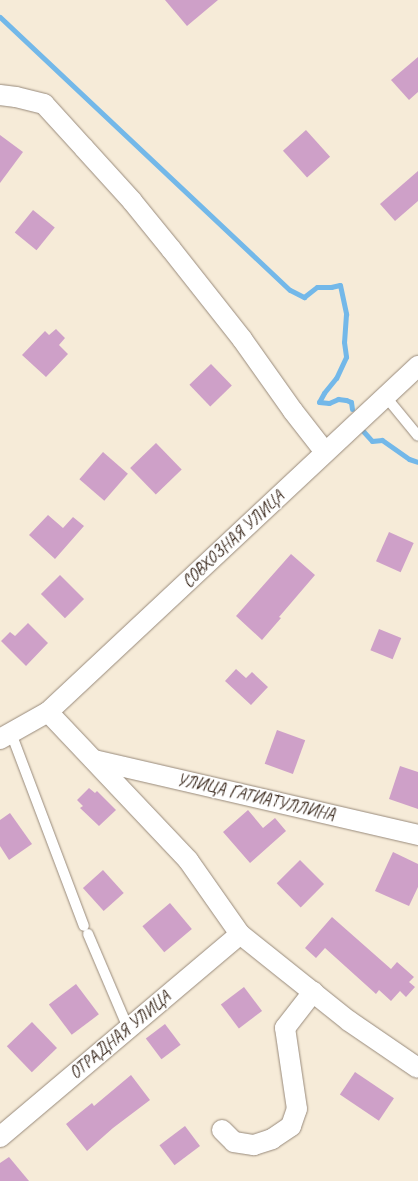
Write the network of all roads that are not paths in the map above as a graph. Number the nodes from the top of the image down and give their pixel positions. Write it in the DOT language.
graph roads {
  1 [pos="0,95"];
  2 [pos="418,366"];
  3 [pos="386,397"];
  4 [pos="418,436"];
  5 [pos="325,452"];
  6 [pos="48,712"];
  7 [pos="6,736"];
  8 [pos="94,760"];
  9 [pos="418,835"];
  10 [pos="240,934"];
  11 [pos="313,992"];
  12 [pos="128,1028"];
  13 [pos="418,1068"];
  14 [pos="222,1130"];
  15 [pos="0,1137"];
  1 -- 5 [label="street"];
  2 -- 3 [label="street, СОВХОЗНАЯ УЛИЦА"];
  3 -- 4 [label="lane"];
  3 -- 5 [label="street, СОВХОЗНАЯ УЛИЦА"];
  5 -- 6 [label="street, СОВХОЗНАЯ УЛИЦА"];
  6 -- 7 [label="street, СОВХОЗНАЯ УЛИЦА"];
  6 -- 8 [label="street"];
  7 -- 12 [label="lane"];
  8 -- 9 [label="street, УЛИЦА ГАТИАТУЛЛИНА"];
  8 -- 10 [label="street"];
  10 -- 11 [label="street"];
  10 -- 12 [label="street, ОТРАДНАЯ УЛИЦА"];
  11 -- 13 [label="street"];
  11 -- 14 [label="street"];
  12 -- 15 [label="street, ОТРАДНАЯ УЛИЦА"];
}
